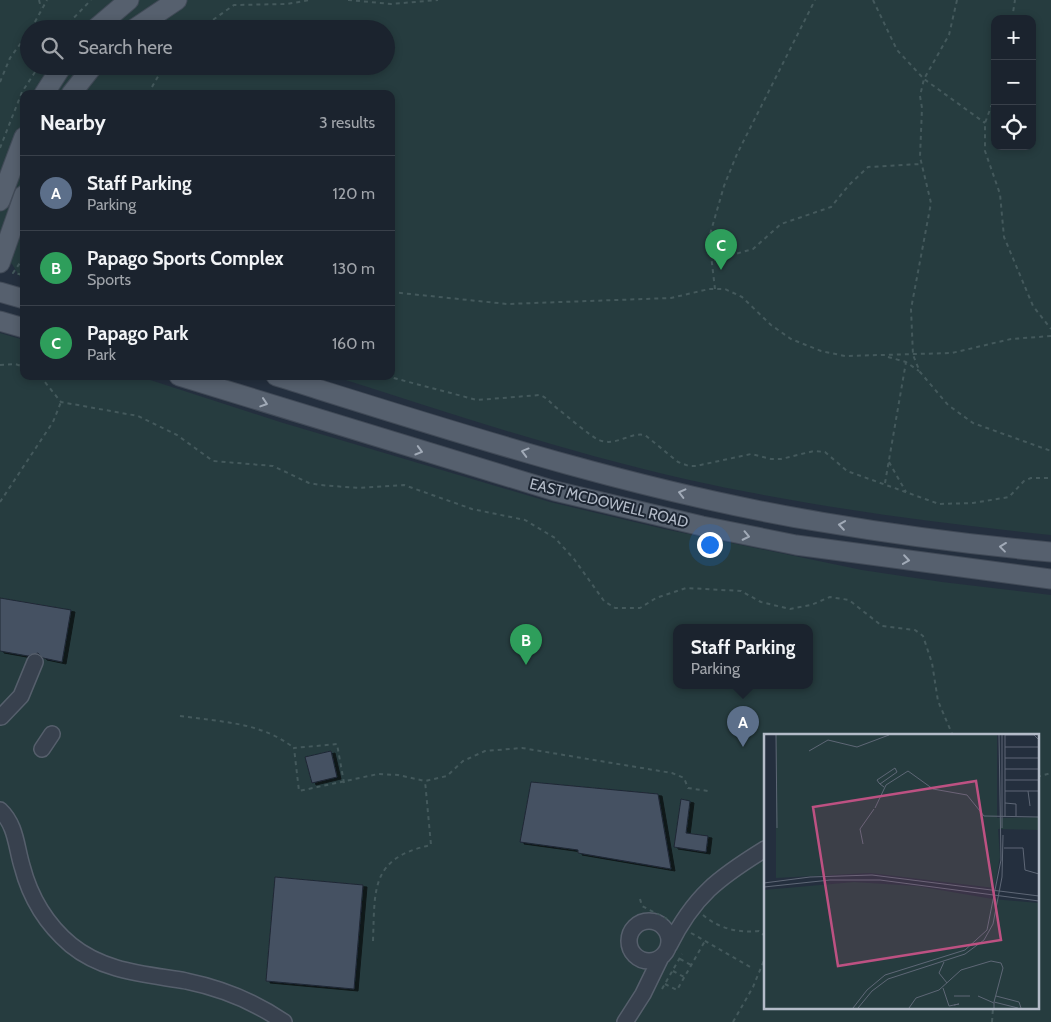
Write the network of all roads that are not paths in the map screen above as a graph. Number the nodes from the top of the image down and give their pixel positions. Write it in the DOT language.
graph roads {
  1 [pos="128,0"];
  2 [pos="177,0"];
  3 [pos="105,20"];
  4 [pos="147,20"];
  5 [pos="56,75"];
  6 [pos="86,75"];
  7 [pos="47,90"];
  8 [pos="74,90"];
  9 [pos="20,148"];
  10 [pos="0,201"];
  11 [pos="20,206"];
  12 [pos="0,263"];
  13 [pos="0,292"];
  14 [pos="20,298"];
  15 [pos="0,321"];
  16 [pos="20,327"];
  17 [pos="192,380"];
  18 [pos="289,380"];
  19 [pos="1051,552"];
  20 [pos="1051,580"];
  21 [pos="35,662"];
  22 [pos="1,717"];
  23 [pos="52,734"];
  24 [pos="42,749"];
  25 [pos="0,810"];
  26 [pos="764,850"];
  27 [pos="284,1022"];
  28 [pos="625,1022"];
  1 -- 3 [label="main road"];
  2 -- 4 [label="main road"];
  5 -- 7 [label="main road"];
  6 -- 8 [label="main road"];
  9 -- 10 [label="main road"];
  11 -- 12 [label="main road"];
  13 -- 14 [label="main road"];
  15 -- 16 [label="main road"];
  17 -- 20 [label="main road, EAST MCDOWELL ROAD, one-way"];
  19 -- 18 [label="main road, EAST MCDOWELL ROAD, one-way"];
  21 -- 22 [label="lane"];
  23 -- 24 [label="lane"];
  25 -- 27 [label="lane"];
  26 -- 28 [label="lane"];
}
